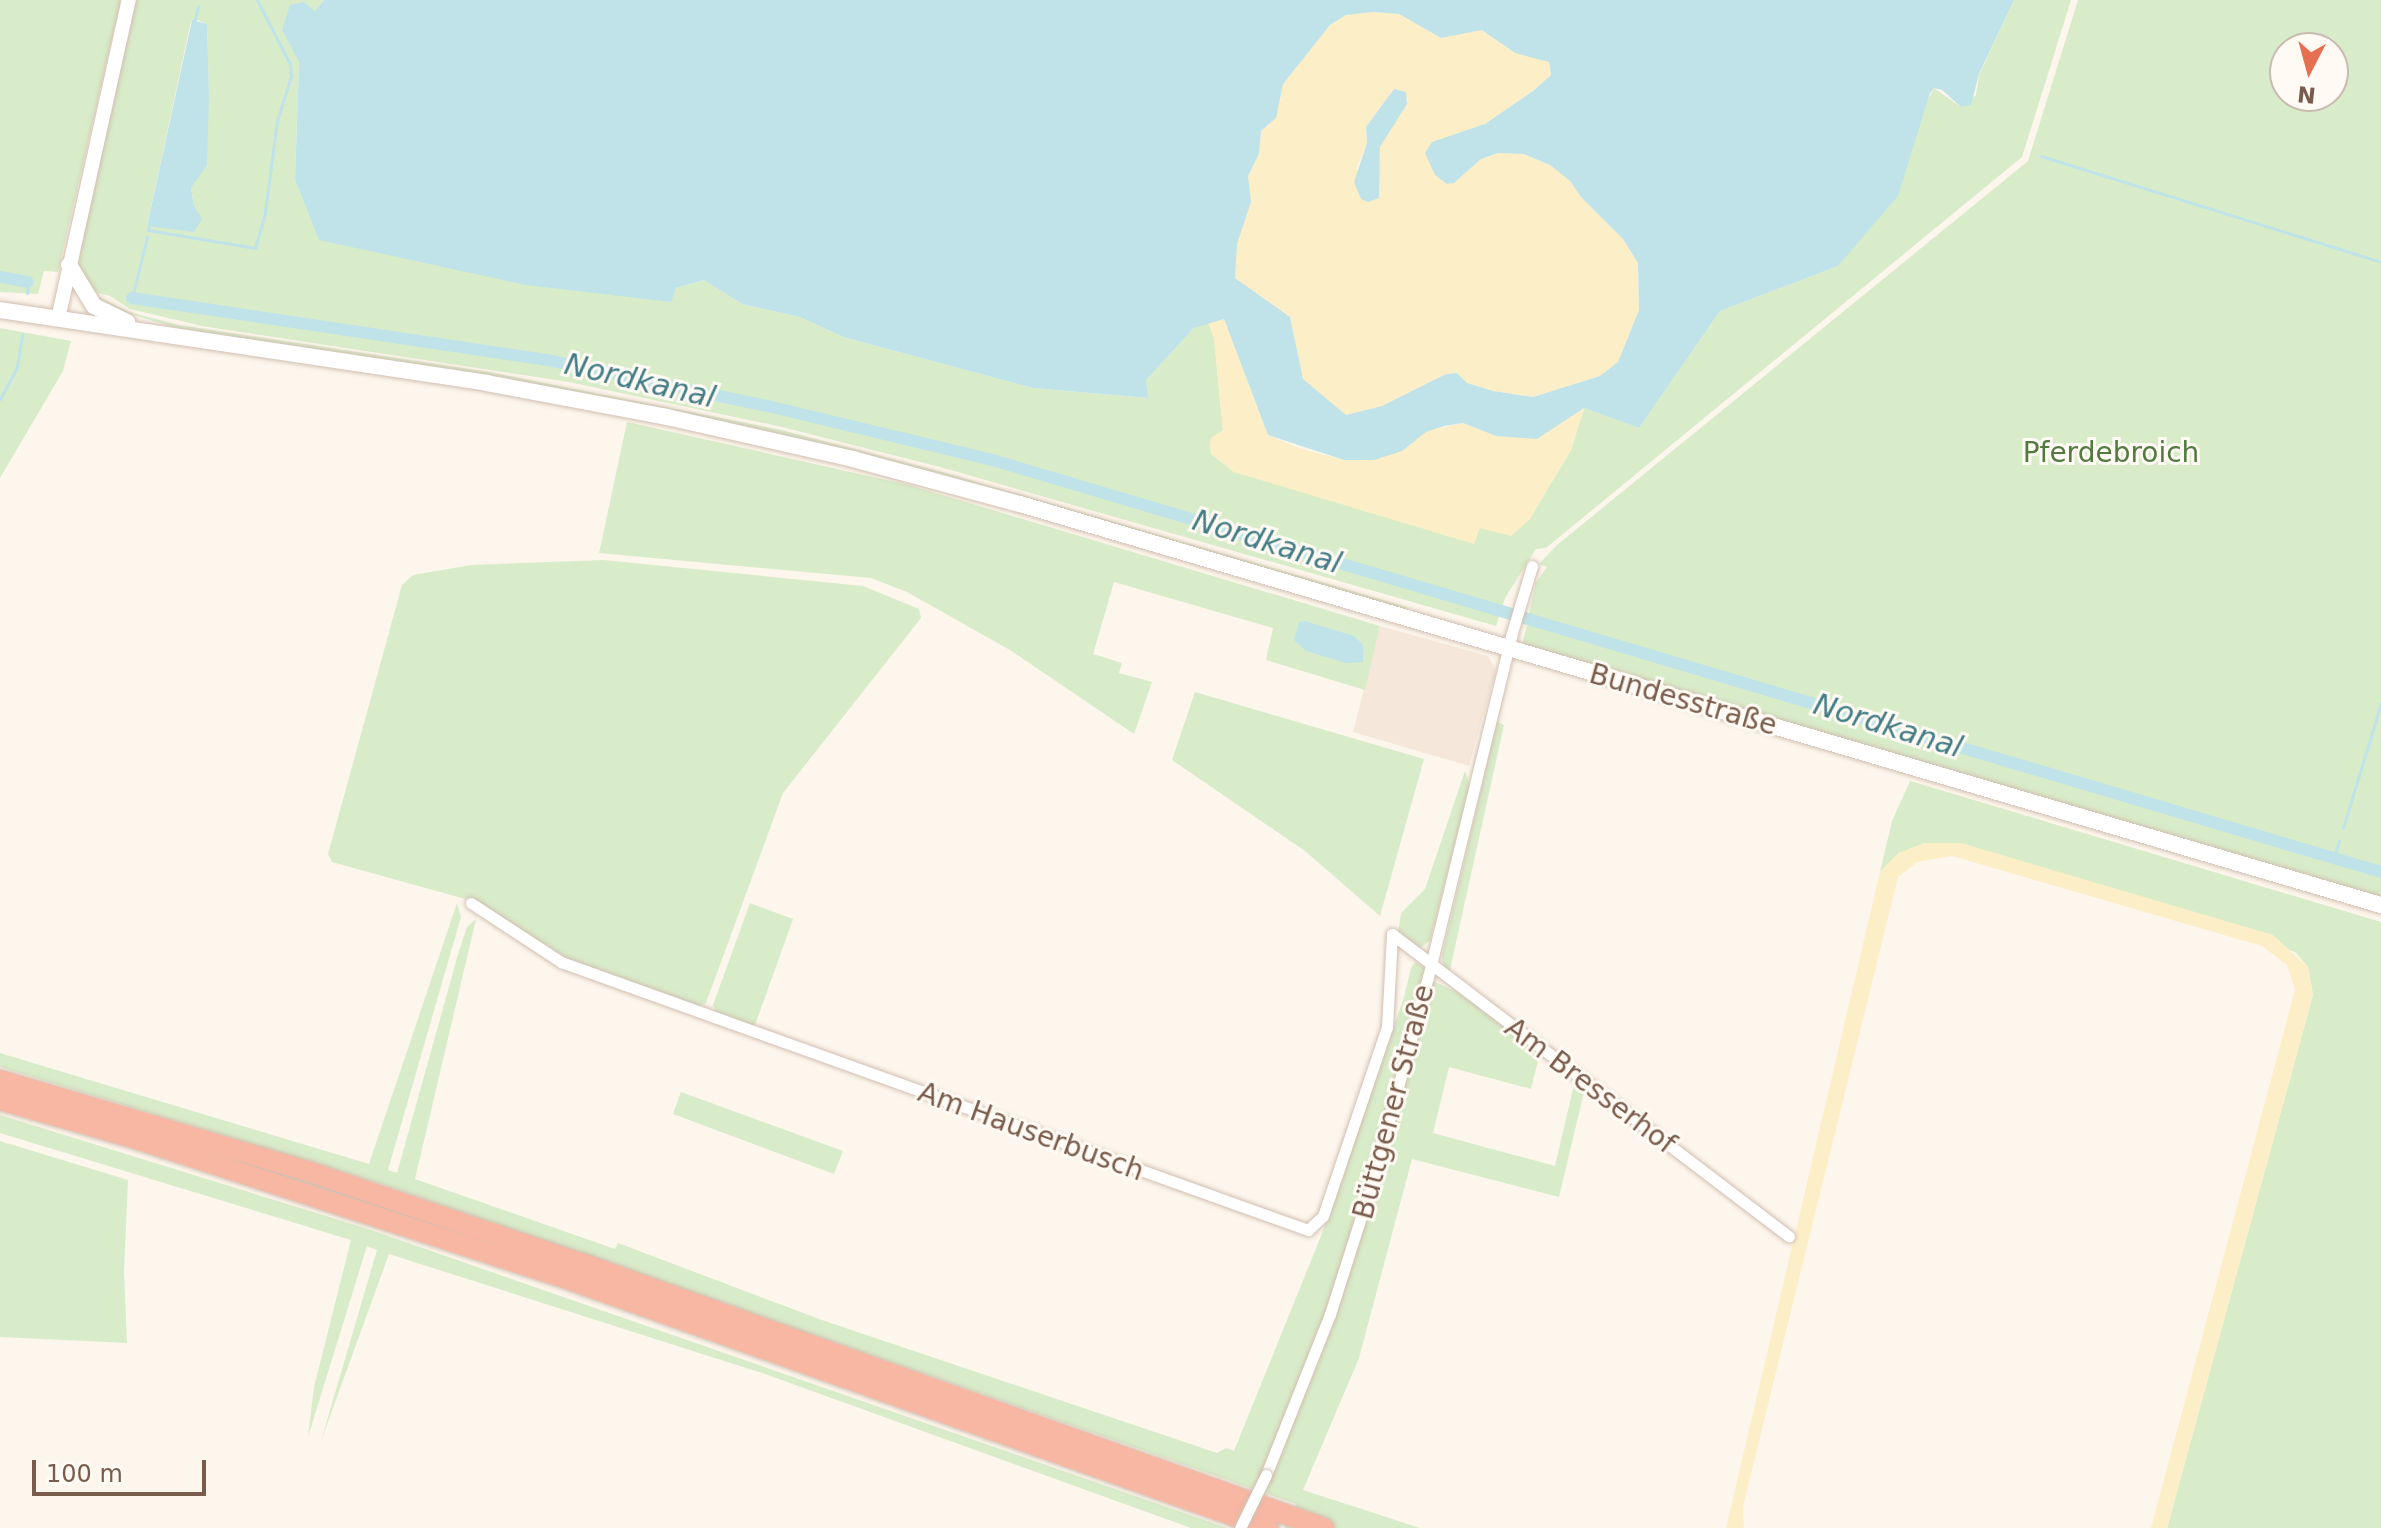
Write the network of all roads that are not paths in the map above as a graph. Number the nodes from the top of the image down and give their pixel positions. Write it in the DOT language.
graph roads {
  1 [pos="129,0"];
  2 [pos="69,265"];
  3 [pos="0,310"];
  4 [pos="58,319"];
  5 [pos="151,332"];
  6 [pos="1532,566"];
  7 [pos="1508,647"];
  8 [pos="471,903"];
  9 [pos="2381,905"];
  10 [pos="1392,934"];
  11 [pos="1431,965"];
  12 [pos="0,1080"];
  13 [pos="0,1100"];
  14 [pos="1789,1236"];
  15 [pos="1240,1528"];
  16 [pos="1268,1528"];
  17 [pos="1324,1528"];
  1 -- 2 [label="street"];
  2 -- 4 [label="street"];
  2 -- 5 [label="main road"];
  3 -- 4 [label="main road, Bundesstraße"];
  4 -- 5 [label="main road, Bundesstraße"];
  5 -- 7 [label="main road, Bundesstraße"];
  6 -- 7 [label="street, Büttgener Straße"];
  7 -- 9 [label="main road, Bundesstraße"];
  7 -- 11 [label="street, Büttgener Straße"];
  8 -- 10 [label="street, Am Hauserbusch"];
  10 -- 11 [label="street, Am Bresserhof"];
  11 -- 14 [label="street, Am Bresserhof"];
  11 -- 15 [label="street, Büttgener Straße, bridge"];
  12 -- 17 [label="highway"];
  13 -- 16 [label="highway"];
}
